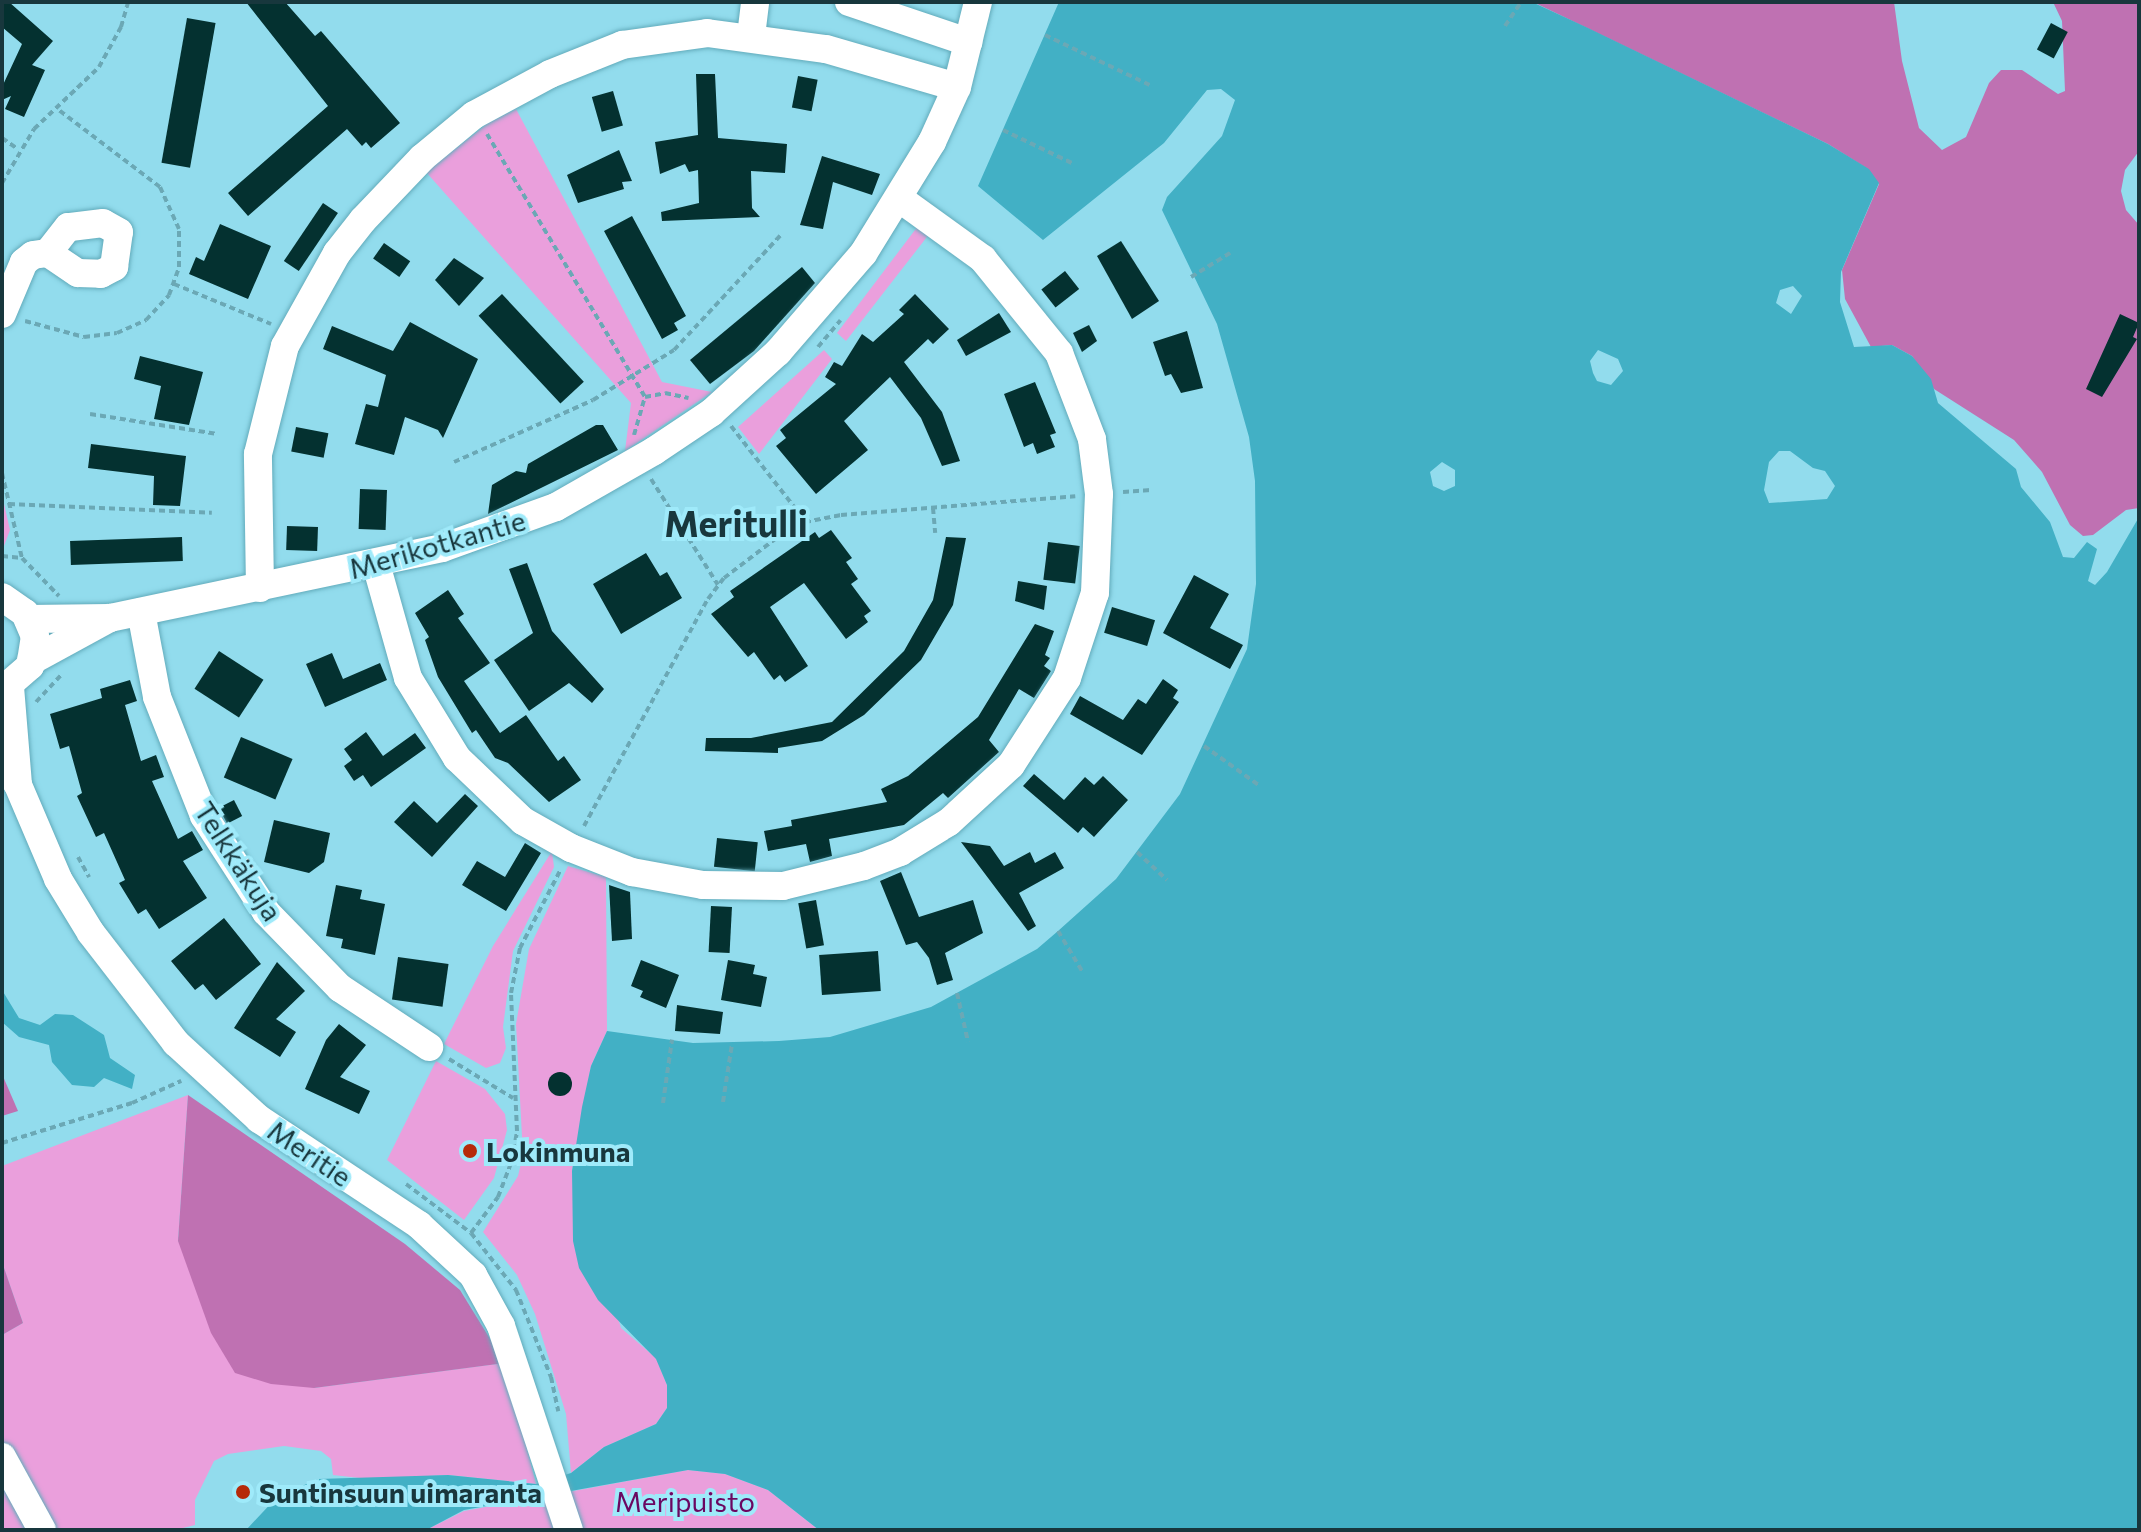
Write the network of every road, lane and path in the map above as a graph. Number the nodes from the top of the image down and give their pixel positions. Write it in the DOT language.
graph roads {
  1 [pos="128,2"];
  2 [pos="755,2"];
  3 [pos="849,2"];
  4 [pos="978,2"];
  5 [pos="1521,2"];
  6 [pos="1505,26"];
  7 [pos="1045,35"];
  8 [pos="751,36"];
  9 [pos="968,42"];
  10 [pos="1150,85"];
  11 [pos="957,87"];
  12 [pos="474,115"];
  13 [pos="1003,130"];
  14 [pos="2,138"];
  15 [pos="18,149"];
  16 [pos="1074,164"];
  17 [pos="2,183"];
  18 [pos="900,199"];
  19 [pos="780,236"];
  20 [pos="48,253"];
  21 [pos="1230,253"];
  22 [pos="1191,277"];
  23 [pos="174,284"];
  24 [pos="2,314"];
  25 [pos="844,317"];
  26 [pos="292,333"];
  27 [pos="814,350"];
  28 [pos="631,373"];
  29 [pos="645,397"];
  30 [pos="90,414"];
  31 [pos="727,423"];
  32 [pos="217,434"];
  33 [pos="454,462"];
  34 [pos="2,473"];
  35 [pos="648,476"];
  36 [pos="1151,490"];
  37 [pos="1099,494"];
  38 [pos="9,504"];
  39 [pos="933,508"];
  40 [pos="212,513"];
  41 [pos="806,522"];
  42 [pos="935,533"];
  43 [pos="2,556"];
  44 [pos="22,558"];
  45 [pos="376,564"];
  46 [pos="718,585"];
  47 [pos="260,588"];
  48 [pos="3,594"];
  49 [pos="62,603"];
  50 [pos="141,612"];
  51 [pos="110,618"];
  52 [pos="28,619"];
  53 [pos="31,661"];
  54 [pos="73,664"];
  55 [pos="6,689"];
  56 [pos="32,715"];
  57 [pos="1204,746"];
  58 [pos="10,773"];
  59 [pos="1260,786"];
  60 [pos="571,848"];
  61 [pos="73,849"];
  62 [pos="1137,852"];
  63 [pos="1167,880"];
  64 [pos="92,883"];
  65 [pos="1058,931"];
  66 [pos="1082,971"];
  67 [pos="957,993"];
  68 [pos="672,1040"];
  69 [pos="968,1042"];
  70 [pos="732,1044"];
  71 [pos="429,1047"];
  72 [pos="204,1071"];
  73 [pos="513,1098"];
  74 [pos="723,1102"];
  75 [pos="663,1103"];
  76 [pos="2,1143"];
  77 [pos="398,1179"];
  78 [pos="463,1243"];
  79 [pos="559,1417"];
  80 [pos="2,1457"];
  81 [pos="2,1499"];
  82 [pos="36,1518"];
  83 [pos="564,1519"];
  1 -- 15 [label="path"];
  2 -- 8 [label="street"];
  3 -- 9 [label="street"];
  4 -- 9 [label="street, Merikotkantie"];
  5 -- 6 [label="path"];
  7 -- 10 [label="path"];
  8 -- 11 [label="street"];
  8 -- 12 [label="street"];
  9 -- 11 [label="street, Merikotkantie"];
  11 -- 18 [label="street, Merikotkantie"];
  12 -- 26 [label="street"];
  12 -- 28 [label="path"];
  13 -- 16 [label="path"];
  14 -- 15 [label="path"];
  15 -- 17 [label="path"];
  18 -- 31 [label="street, Merikotkantie"];
  18 -- 37 [label="street"];
  19 -- 28 [label="path"];
  20 -- 24 [label="street"];
  21 -- 22 [label="path"];
  23 -- 26 [label="path"];
  25 -- 27 [label="path"];
  26 -- 47 [label="street"];
  28 -- 29 [label="path"];
  28 -- 33 [label="path"];
  29 -- 31 [label="path"];
  29 -- 35 [label="path"];
  30 -- 32 [label="path"];
  31 -- 35 [label="street, Merikotkantie"];
  31 -- 41 [label="path"];
  34 -- 38 [label="path"];
  35 -- 45 [label="street, Merikotkantie"];
  35 -- 46 [label="path"];
  36 -- 37 [label="path"];
  37 -- 39 [label="path"];
  37 -- 60 [label="street"];
  38 -- 40 [label="path"];
  38 -- 44 [label="path"];
  39 -- 41 [label="path"];
  39 -- 42 [label="path"];
  41 -- 46 [label="path"];
  43 -- 44 [label="path"];
  44 -- 49 [label="path"];
  45 -- 47 [label="street, Merikotkantie"];
  45 -- 60 [label="street"];
  46 -- 60 [label="path"];
  47 -- 50 [label="street, Merikotkantie"];
  48 -- 52 [label="street"];
  50 -- 51 [label="street, Merikotkantie"];
  50 -- 71 [label="street, Telkkäkuja"];
  51 -- 52 [label="street, Merikotkantie"];
  51 -- 53 [label="street, Merikotkantie"];
  52 -- 53 [label="street"];
  53 -- 55 [label="street"];
  54 -- 56 [label="path"];
  55 -- 58 [label="street, Meritie"];
  57 -- 59 [label="path"];
  58 -- 72 [label="street, Meritie"];
  60 -- 73 [label="path"];
  61 -- 64 [label="path"];
  62 -- 63 [label="path"];
  65 -- 66 [label="path"];
  67 -- 69 [label="path"];
  68 -- 75 [label="path"];
  70 -- 74 [label="path"];
  71 -- 73 [label="path"];
  72 -- 76 [label="path"];
  72 -- 78 [label="street, Meritie"];
  73 -- 78 [label="path"];
  77 -- 78 [label="path"];
  78 -- 79 [label="path"];
  78 -- 83 [label="street, Meritie"];
  80 -- 82 [label="street"];
  81 -- 82 [label="street"];
}
